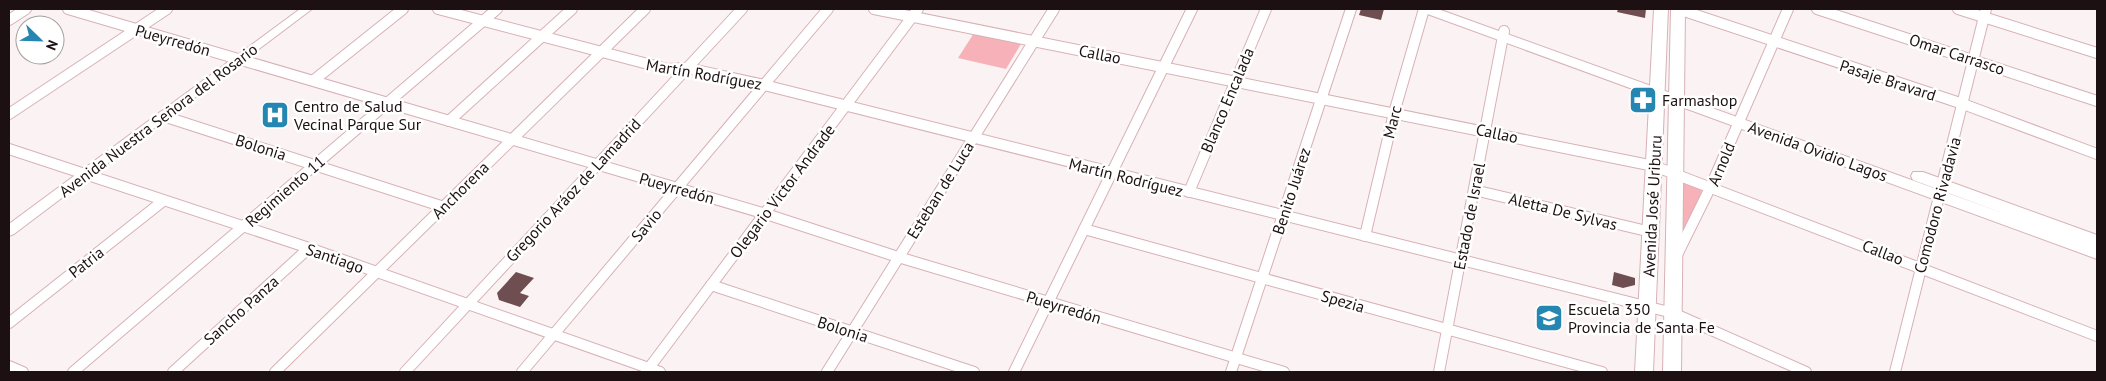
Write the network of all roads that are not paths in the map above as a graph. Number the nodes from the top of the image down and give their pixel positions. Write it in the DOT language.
graph roads {
  1 [pos="26,9"];
  2 [pos="68,9"];
  3 [pos="167,9"];
  4 [pos="307,9"];
  5 [pos="404,9"];
  6 [pos="438,9"];
  7 [pos="497,9"];
  8 [pos="572,9"];
  9 [pos="645,9"];
  10 [pos="742,9"];
  11 [pos="828,9"];
  12 [pos="874,9"];
  13 [pos="1054,9"];
  14 [pos="1192,9"];
  15 [pos="1266,9"];
  16 [pos="1351,9"];
  17 [pos="1425,9"];
  18 [pos="1442,9"];
  19 [pos="1661,9"];
  20 [pos="1678,9"];
  21 [pos="1788,9"];
  22 [pos="1817,9"];
  23 [pos="1958,9"];
  24 [pos="915,13"];
  25 [pos="1986,13"];
  26 [pos="9,20"];
  27 [pos="483,21"];
  28 [pos="136,29"];
  29 [pos="1504,34"];
  30 [pos="542,36"];
  31 [pos="1032,41"];
  32 [pos="1774,42"];
  33 [pos="600,53"];
  34 [pos="2097,53"];
  35 [pos="240,59"];
  36 [pos="1974,60"];
  37 [pos="1163,66"];
  38 [pos="687,68"];
  39 [pos="314,80"];
  40 [pos="1235,80"];
  41 [pos="764,84"];
  42 [pos="1657,88"];
  43 [pos="1675,94"];
  44 [pos="1321,98"];
  45 [pos="2097,101"];
  46 [pos="388,102"];
  47 [pos="1963,104"];
  48 [pos="846,106"];
  49 [pos="1394,112"];
  50 [pos="9,114"];
  51 [pos="163,116"];
  52 [pos="1740,118"];
  53 [pos="449,121"];
  54 [pos="1485,130"];
  55 [pos="512,138"];
  56 [pos="972,138"];
  57 [pos="9,149"];
  58 [pos="2097,154"];
  59 [pos="315,165"];
  60 [pos="597,165"];
  61 [pos="1654,166"];
  62 [pos="1674,172"];
  63 [pos="1112,173"];
  64 [pos="84,175"];
  65 [pos="1711,186"];
  66 [pos="678,187"];
  67 [pos="1474,190"];
  68 [pos="1941,190"];
  69 [pos="1189,192"];
  70 [pos="163,201"];
  71 [pos="444,207"];
  72 [pos="766,214"];
  73 [pos="1283,216"];
  74 [pos="243,226"];
  75 [pos="1084,229"];
  76 [pos="9,231"];
  77 [pos="1651,232"];
  78 [pos="1365,236"];
  79 [pos="2097,241"];
  80 [pos="309,248"];
  81 [pos="2097,253"];
  82 [pos="898,257"];
  83 [pos="1461,260"];
  84 [pos="1674,262"];
  85 [pos="1920,266"];
  86 [pos="377,272"];
  87 [pos="1261,278"];
  88 [pos="711,286"];
  89 [pos="1047,303"];
  90 [pos="467,306"];
  91 [pos="1648,307"];
  92 [pos="1673,313"];
  93 [pos="9,323"];
  94 [pos="1448,330"];
  95 [pos="852,332"];
  96 [pos="553,335"];
  97 [pos="2097,336"];
  98 [pos="1235,358"];
  99 [pos="9,366"];
  100 [pos="651,371"];
  101 [pos="23,372"];
  102 [pos="73,372"];
  103 [pos="173,372"];
  104 [pos="275,372"];
  105 [pos="405,372"];
  106 [pos="522,372"];
  107 [pos="827,372"];
  108 [pos="974,372"];
  109 [pos="1014,372"];
  110 [pos="1231,372"];
  111 [pos="1284,372"];
  112 [pos="1440,372"];
  113 [pos="1602,372"];
  114 [pos="1644,372"];
  115 [pos="1672,372"];
  116 [pos="1806,372"];
  117 [pos="1895,372"];
  1 -- 26 [label="street"];
  2 -- 28 [label="street, Pueyrredón"];
  3 -- 28 [label="street"];
  4 -- 35 [label="street, Avenida Nuestra Señora del Rosario"];
  5 -- 39 [label="street"];
  6 -- 27 [label="street, Martín Rodríguez"];
  7 -- 27 [label="street, Regimiento 11"];
  8 -- 30 [label="street"];
  9 -- 33 [label="street, Anchorena"];
  10 -- 38 [label="street, Gregorio Aráoz de Lamadrid"];
  11 -- 41 [label="street, Savio"];
  12 -- 24 [label="street, Callao"];
  13 -- 31 [label="street, Esteban de Luca"];
  14 -- 37 [label="street"];
  15 -- 40 [label="street, Blanco Encalada"];
  16 -- 44 [label="street, Benito Juárez"];
  17 -- 29 [label="main road, Avenida Ovidio Lagos"];
  17 -- 49 [label="street, Marc"];
  18 -- 29 [label="main road, Avenida Ovidio Lagos"];
  19 -- 42 [label="main road, Avenida José Uriburu"];
  20 -- 32 [label="street, Pasaje Bravard"];
  20 -- 43 [label="main road, Avenida José Uriburu"];
  21 -- 32 [label="street, Arnold"];
  22 -- 36 [label="street, Omar Carrasco"];
  23 -- 25 [label="street"];
  24 -- 31 [label="street, Callao"];
  24 -- 48 [label="street, Olegario Victor Andrade"];
  25 -- 34 [label="street"];
  25 -- 36 [label="street, Comodoro Rivadavia"];
  27 -- 30 [label="street, Martín Rodríguez"];
  27 -- 46 [label="street, Regimiento 11"];
  28 -- 35 [label="street, Pueyrredón"];
  28 -- 50 [label="street"];
  29 -- 42 [label="main road, Avenida Ovidio Lagos"];
  29 -- 54 [label="street, Estado de Israel"];
  30 -- 33 [label="street, Martín Rodríguez"];
  30 -- 53 [label="street"];
  31 -- 37 [label="street, Callao"];
  31 -- 56 [label="street, Esteban de Luca"];
  32 -- 47 [label="street, Pasaje Bravard"];
  32 -- 52 [label="street, Arnold"];
  33 -- 38 [label="street, Martín Rodríguez"];
  33 -- 55 [label="street, Anchorena"];
  35 -- 39 [label="street, Pueyrredón"];
  35 -- 51 [label="street, Avenida Nuestra Señora del Rosario"];
  36 -- 45 [label="street, Omar Carrasco"];
  36 -- 47 [label="street, Comodoro Rivadavia"];
  37 -- 40 [label="street, Callao"];
  37 -- 63 [label="street"];
  38 -- 41 [label="street, Martín Rodríguez"];
  38 -- 60 [label="street, Gregorio Aráoz de Lamadrid"];
  39 -- 46 [label="street, Pueyrredón"];
  40 -- 44 [label="street, Callao"];
  40 -- 69 [label="street, Blanco Encalada"];
  41 -- 48 [label="street, Martín Rodríguez"];
  41 -- 66 [label="street, Savio"];
  42 -- 43 [label="main road, Avenida Ovidio Lagos"];
  42 -- 61 [label="main road, Avenida José Uriburu"];
  43 -- 52 [label="main road, Avenida Ovidio Lagos"];
  43 -- 62 [label="main road, Avenida José Uriburu"];
  44 -- 49 [label="street, Callao"];
  44 -- 73 [label="street, Benito Juárez"];
  46 -- 53 [label="street, Pueyrredón"];
  46 -- 59 [label="street, Regimiento 11"];
  47 -- 58 [label="street, Pasaje Bravard"];
  47 -- 68 [label="street, Comodoro Rivadavia"];
  48 -- 56 [label="street, Martín Rodríguez"];
  48 -- 72 [label="street, Olegario Victor Andrade"];
  49 -- 54 [label="street, Callao"];
  49 -- 78 [label="street, Marc"];
  51 -- 59 [label="street, Bolonia"];
  51 -- 64 [label="street, Avenida Nuestra Señora del Rosario"];
  52 -- 65 [label="street, Arnold"];
  52 -- 68 [label="main road, Avenida Ovidio Lagos"];
  53 -- 55 [label="street, Pueyrredón"];
  54 -- 61 [label="street, Callao"];
  54 -- 67 [label="street, Estado de Israel"];
  55 -- 60 [label="street, Pueyrredón"];
  55 -- 71 [label="street, Anchorena"];
  56 -- 63 [label="street, Martín Rodríguez"];
  56 -- 82 [label="street, Esteban de Luca"];
  57 -- 64 [label="street, Santiago"];
  59 -- 71 [label="street, Bolonia"];
  59 -- 74 [label="street, Regimiento 11"];
  60 -- 66 [label="street, Pueyrredón"];
  60 -- 90 [label="street, Gregorio Aráoz de Lamadrid"];
  61 -- 62 [label="street, Callao"];
  61 -- 77 [label="main road, Avenida José Uriburu"];
  62 -- 65 [label="street, Callao"];
  62 -- 84 [label="main road, Avenida José Uriburu"];
  63 -- 69 [label="street, Martín Rodríguez"];
  63 -- 75 [label="street"];
  64 -- 70 [label="street, Santiago"];
  64 -- 76 [label="street, Avenida Nuestra Señora del Rosario"];
  65 -- 84 [label="street, Arnold"];
  65 -- 85 [label="street, Callao"];
  66 -- 72 [label="street, Pueyrredón"];
  66 -- 96 [label="street, Savio"];
  67 -- 77 [label="street, Aletta De Sylvas"];
  67 -- 83 [label="street, Estado de Israel"];
  68 -- 79 [label="main road, Avenida Ovidio Lagos"];
  68 -- 81 [label="main road, Avenida Ovidio Lagos"];
  68 -- 85 [label="street, Comodoro Rivadavia"];
  69 -- 73 [label="street, Martín Rodríguez"];
  70 -- 74 [label="street, Santiago"];
  70 -- 93 [label="street, Patria"];
  71 -- 86 [label="street, Anchorena"];
  72 -- 82 [label="street, Pueyrredón"];
  72 -- 88 [label="street, Olegario Victor Andrade"];
  73 -- 78 [label="street, Martín Rodríguez"];
  73 -- 87 [label="street, Benito Juárez"];
  74 -- 80 [label="street, Santiago"];
  74 -- 102 [label="street, Regimiento 11"];
  75 -- 87 [label="street, Spezia"];
  75 -- 89 [label="street"];
  77 -- 91 [label="main road, Avenida José Uriburu"];
  78 -- 83 [label="street, Martín Rodríguez"];
  80 -- 86 [label="street, Santiago"];
  80 -- 103 [label="street, Sancho Panza"];
  82 -- 89 [label="street, Pueyrredón"];
  82 -- 95 [label="street, Esteban de Luca"];
  83 -- 91 [label="street, Martín Rodríguez"];
  83 -- 94 [label="street, Estado de Israel"];
  84 -- 92 [label="main road, Avenida José Uriburu"];
  85 -- 97 [label="street, Callao"];
  85 -- 117 [label="street, Comodoro Rivadavia"];
  86 -- 90 [label="street, Santiago"];
  86 -- 104 [label="street, Anchorena"];
  87 -- 94 [label="street, Spezia"];
  87 -- 98 [label="street, Benito Juárez"];
  88 -- 95 [label="street, Bolonia"];
  88 -- 100 [label="street, Olegario Victor Andrade"];
  89 -- 98 [label="street, Pueyrredón"];
  89 -- 109 [label="street"];
  90 -- 96 [label="street, Santiago"];
  90 -- 105 [label="street, Gregorio Aráoz de Lamadrid"];
  91 -- 92 [label="street, Martín Rodríguez"];
  91 -- 114 [label="main road, Avenida José Uriburu"];
  92 -- 115 [label="main road, Avenida José Uriburu"];
  92 -- 116 [label="street, Martín Rodríguez"];
  94 -- 112 [label="street, Estado de Israel"];
  94 -- 113 [label="street, Spezia"];
  95 -- 107 [label="street, Esteban de Luca"];
  95 -- 108 [label="street, Bolonia"];
  96 -- 100 [label="street, Santiago"];
  96 -- 106 [label="street, Savio"];
  98 -- 110 [label="street, Benito Juárez"];
  98 -- 111 [label="street, Pueyrredón"];
  99 -- 101 [label="street"];
}
